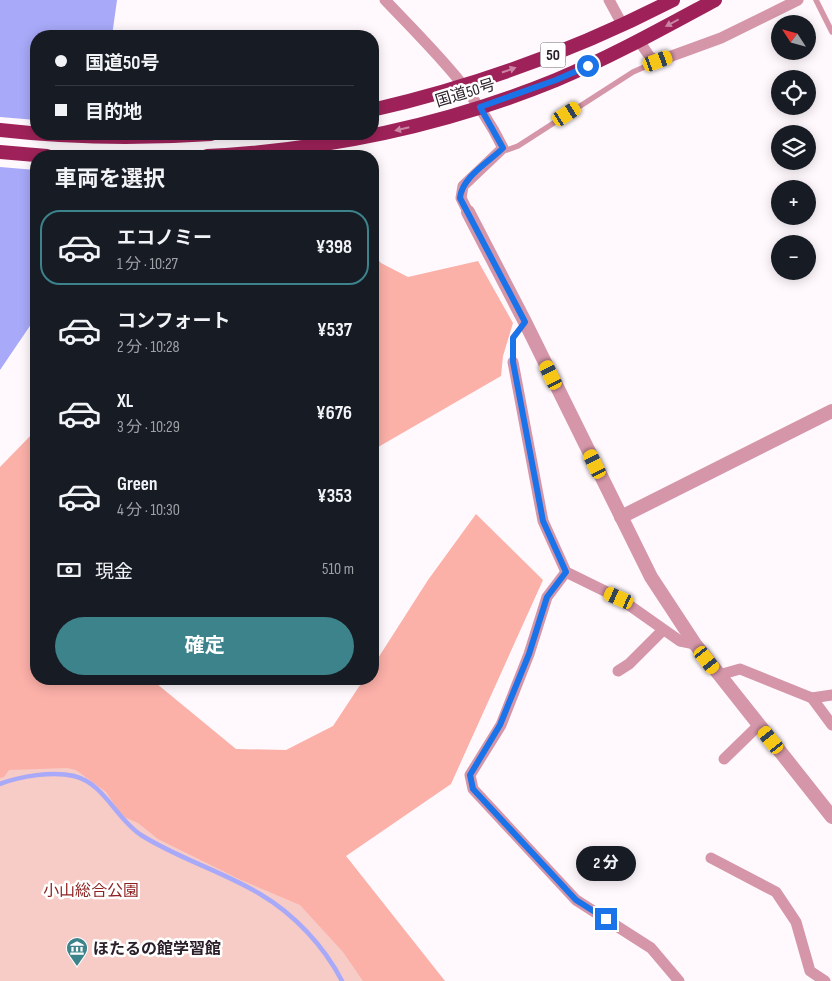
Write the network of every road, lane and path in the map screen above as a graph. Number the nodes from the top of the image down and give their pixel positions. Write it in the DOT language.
graph roads {
  1 [pos="385,0"];
  2 [pos="609,0"];
  3 [pos="661,0"];
  4 [pos="673,0"];
  5 [pos="715,0"];
  6 [pos="798,0"];
  7 [pos="816,0"];
  8 [pos="639,16"];
  9 [pos="622,24"];
  10 [pos="832,32"];
  11 [pos="639,41"];
  12 [pos="658,61"];
  13 [pos="463,85"];
  14 [pos="480,107"];
  15 [pos="379,108"];
  16 [pos="0,130"];
  17 [pos="30,132"];
  18 [pos="379,134"];
  19 [pos="343,140"];
  20 [pos="503,148"];
  21 [pos="280,150"];
  22 [pos="0,152"];
  23 [pos="30,155"];
  24 [pos="468,212"];
  25 [pos="525,322"];
  26 [pos="513,362"];
  27 [pos="832,411"];
  28 [pos="621,517"];
  29 [pos="566,572"];
  30 [pos="664,630"];
  31 [pos="695,644"];
  32 [pos="618,671"];
  33 [pos="719,675"];
  34 [pos="832,696"];
  35 [pos="812,698"];
  36 [pos="759,725"];
  37 [pos="832,726"];
  38 [pos="724,759"];
  39 [pos="832,817"];
  40 [pos="711,858"];
  41 [pos="679,981"];
  42 [pos="825,981"];
  1 -- 13 [label="street"];
  2 -- 9 [label="street"];
  3 -- 8 [label="highway"];
  4 -- 8 [label="highway, 国道50号 / 50"];
  5 -- 11 [label="highway, 国道50号 / 50, one-way"];
  6 -- 12 [label="street"];
  7 -- 10 [label="lane"];
  8 -- 9 [label="highway, 国道50号 / 50"];
  13 -- 9 [label="highway, 国道50号 / 50, one-way"];
  11 -- 12 [label="street"];
  11 -- 14 [label="highway, 国道50号 / 50"];
  12 -- 20 [label="lane"];
  13 -- 14 [label="street"];
  13 -- 15 [label="highway, 国道50号 / 50"];
  14 -- 18 [label="highway, 国道50号 / 50, one-way"];
  14 -- 20 [label="street"];
  16 -- 17 [label="highway"];
  19 -- 21 [label="highway, 国道50号 / 50, one-way"];
  20 -- 24 [label="street"];
  22 -- 23 [label="highway"];
  24 -- 25 [label="street"];
  25 -- 26 [label="lane"];
  25 -- 28 [label="street"];
  26 -- 29 [label="street"];
  27 -- 28 [label="street"];
  28 -- 31 [label="street"];
  29 -- 30 [label="street"];
  29 -- 41 [label="street"];
  30 -- 31 [label="street"];
  30 -- 32 [label="street"];
  31 -- 33 [label="street"];
  33 -- 35 [label="street"];
  33 -- 36 [label="street"];
  34 -- 35 [label="street"];
  35 -- 37 [label="street"];
  36 -- 38 [label="street"];
  36 -- 39 [label="street"];
  40 -- 42 [label="street"];
}
